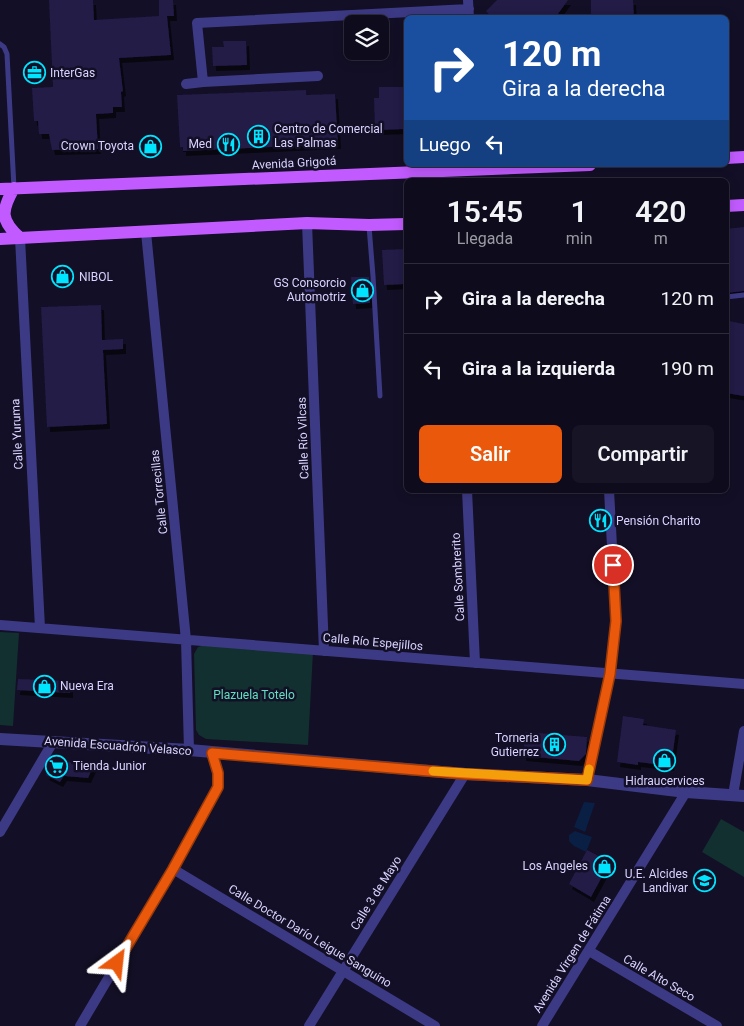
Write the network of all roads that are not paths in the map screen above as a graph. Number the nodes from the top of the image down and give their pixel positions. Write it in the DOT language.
graph roads {
  1 [pos="469,9"];
  2 [pos="0,44"];
  3 [pos="318,76"];
  4 [pos="203,82"];
  5 [pos="186,84"];
  6 [pos="744,157"];
  7 [pos="729,158"];
  8 [pos="515,167"];
  9 [pos="478,168"];
  10 [pos="14,188"];
  11 [pos="0,189"];
  12 [pos="744,205"];
  13 [pos="729,206"];
  14 [pos="307,224"];
  15 [pos="404,224"];
  16 [pos="369,225"];
  17 [pos="146,232"];
  18 [pos="20,238"];
  19 [pos="0,239"];
  20 [pos="744,295"];
  21 [pos="729,298"];
  22 [pos="380,396"];
  23 [pos="467,493"];
  24 [pos="609,493"];
  25 [pos="0,625"];
  26 [pos="40,628"];
  27 [pos="186,640"];
  28 [pos="324,651"];
  29 [pos="475,663"];
  30 [pos="610,674"];
  31 [pos="744,684"];
  32 [pos="744,731"];
  33 [pos="0,739"];
  34 [pos="53,742"];
  35 [pos="189,750"];
  36 [pos="212,753"];
  37 [pos="465,774"];
  38 [pos="587,780"];
  39 [pos="686,792"];
  40 [pos="738,796"];
  41 [pos="0,832"];
  42 [pos="173,869"];
  43 [pos="589,951"];
  44 [pos="343,970"];
  45 [pos="80,1026"];
  46 [pos="309,1026"];
  47 [pos="435,1026"];
  48 [pos="542,1026"];
  49 [pos="717,1026"];
  1 -- 4 [label="street"];
  2 -- 10 [label="lane"];
  3 -- 4 [label="street"];
  4 -- 5 [label="street"];
  6 -- 7 [label="main road"];
  8 -- 9 [label="main road, Avenida Grigotá"];
  9 -- 10 [label="main road, Avenida Grigotá"];
  10 -- 11 [label="main road, Avenida Grigotá"];
  10 -- 18 [label="main road"];
  12 -- 13 [label="main road"];
  14 -- 16 [label="main road"];
  14 -- 17 [label="main road"];
  14 -- 28 [label="street, Calle Río Vilcas"];
  15 -- 16 [label="main road"];
  16 -- 22 [label="lane"];
  17 -- 18 [label="main road"];
  17 -- 27 [label="street, Calle Torrecillas"];
  18 -- 19 [label="main road"];
  18 -- 26 [label="street, Calle Yuruma"];
  20 -- 21 [label="lane"];
  23 -- 29 [label="street, Calle Sombrerito"];
  24 -- 30 [label="street"];
  25 -- 26 [label="street, Calle Río Espejillos"];
  26 -- 27 [label="street, Calle Río Espejillos"];
  27 -- 28 [label="street, Calle Río Espejillos"];
  27 -- 35 [label="street, Calle Torrecillas"];
  28 -- 29 [label="street, Calle Río Espejillos"];
  29 -- 30 [label="street, Calle Río Espejillos"];
  30 -- 31 [label="street, Calle Río Espejillos"];
  30 -- 38 [label="street"];
  32 -- 40 [label="street"];
  33 -- 34 [label="street, Avenida Escuadrón Velasco"];
  34 -- 35 [label="street, Avenida Escuadrón Velasco"];
  34 -- 41 [label="street"];
  35 -- 36 [label="street, Avenida Escuadrón Velasco"];
  36 -- 37 [label="street, Avenida Escuadrón Velasco"];
  36 -- 42 [label="street"];
  37 -- 38 [label="street, Avenida Escuadrón Velasco"];
  37 -- 44 [label="street, Calle 3 de Mayo"];
  38 -- 39 [label="street, Avenida Escuadrón Velasco"];
  39 -- 40 [label="street, Avenida Escuadrón Velasco"];
  39 -- 43 [label="street, Avenida Virgen de Fátima"];
  42 -- 44 [label="street, Calle Doctor Darío Leigue Sanguino"];
  42 -- 45 [label="street"];
  43 -- 48 [label="street, Avenida Virgen de Fátima"];
  43 -- 49 [label="street, Calle Alto Seco"];
  44 -- 46 [label="street, Calle 3 de Mayo"];
  44 -- 47 [label="street, Calle Doctor Darío Leigue Sanguino"];
}
